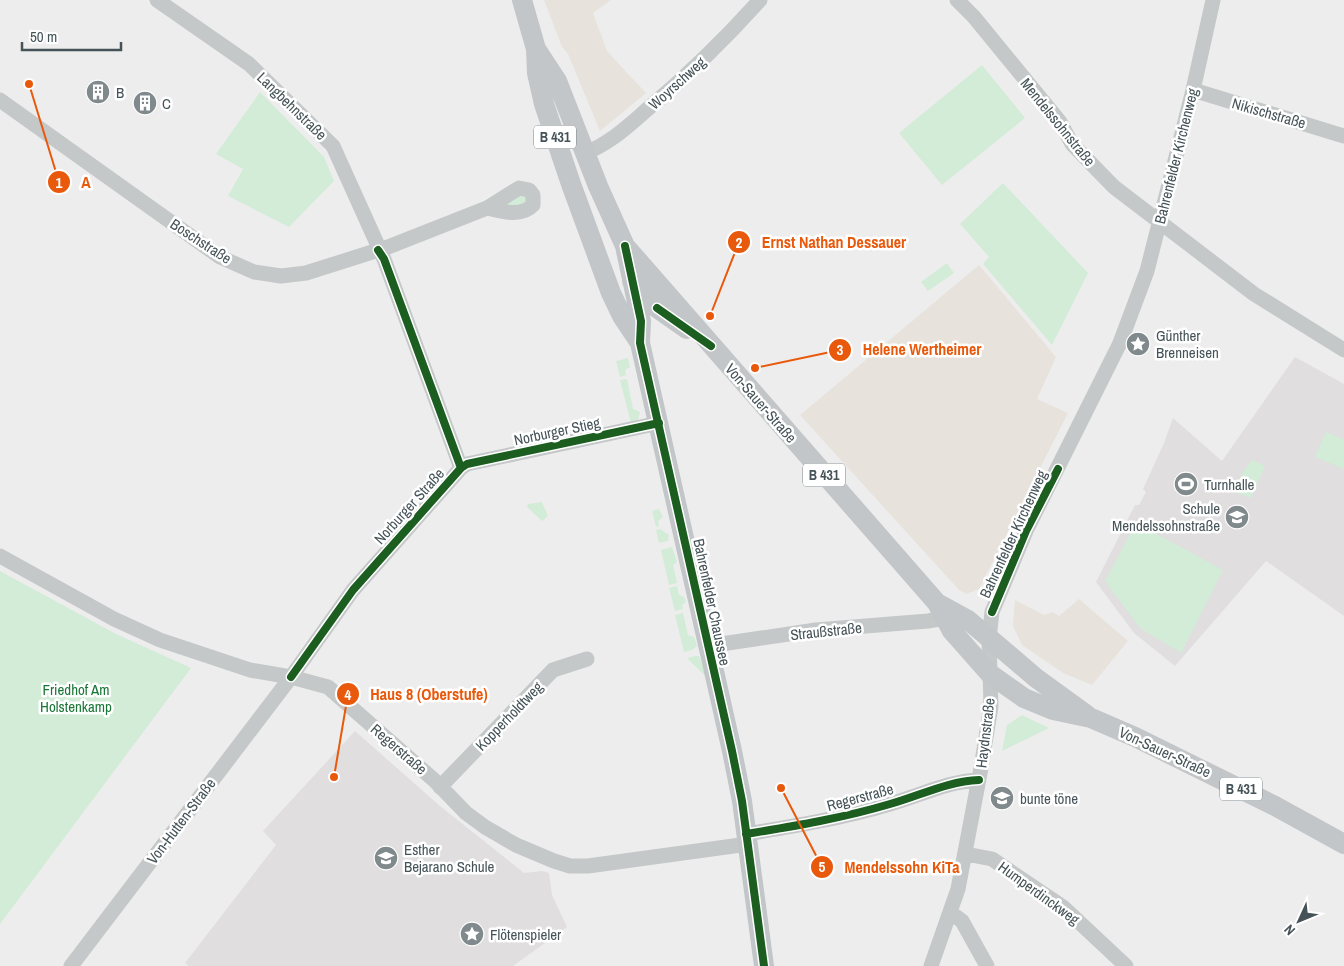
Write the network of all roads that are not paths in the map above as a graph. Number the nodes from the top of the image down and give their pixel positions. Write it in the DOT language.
graph roads {
  1 [pos="158,0"];
  2 [pos="522,0"];
  3 [pos="760,0"];
  4 [pos="957,0"];
  5 [pos="1213,0"];
  6 [pos="536,49"];
  7 [pos="1193,90"];
  8 [pos="0,100"];
  9 [pos="1344,136"];
  10 [pos="585,153"];
  11 [pos="487,208"];
  12 [pos="1160,222"];
  13 [pos="586,223"];
  14 [pos="625,246"];
  15 [pos="378,250"];
  16 [pos="631,280"];
  17 [pos="640,343"];
  18 [pos="711,346"];
  19 [pos="1344,350"];
  20 [pos="659,423"];
  21 [pos="461,468"];
  22 [pos="0,556"];
  23 [pos="945,617"];
  24 [pos="989,640"];
  25 [pos="708,646"];
  26 [pos="587,659"];
  27 [pos="990,674"];
  28 [pos="292,677"];
  29 [pos="1036,678"];
  30 [pos="1091,718"];
  31 [pos="979,780"];
  32 [pos="440,787"];
  33 [pos="747,839"];
  34 [pos="1344,844"];
  35 [pos="966,854"];
  36 [pos="950,912"];
  37 [pos="71,966"];
  38 [pos="764,966"];
  39 [pos="931,966"];
  40 [pos="987,966"];
  41 [pos="1126,966"];
  1 -- 15 [label="street, Langbehnstraße"];
  2 -- 6 [label="main road, Bahrenfelder Chaussee / B 431"];
  3 -- 10 [label="street, Woyrschweg"];
  4 -- 12 [label="street, Mendelssohnstraße"];
  5 -- 7 [label="street, Bahrenfelder Kirchenweg"];
  6 -- 10 [label="main road, Bahrenfelder Chaussee / B 431"];
  6 -- 13 [label="main road, Bahrenfelder Chaussee / B 431"];
  7 -- 9 [label="street, Nikischstraße"];
  7 -- 12 [label="street, Bahrenfelder Kirchenweg"];
  8 -- 15 [label="street, Boschstraße"];
  10 -- 14 [label="main road, Bahrenfelder Chaussee / B 431"];
  11 -- 15 [label="street, Boschstraße"];
  12 -- 19 [label="street, Mendelssohnstraße"];
  12 -- 24 [label="street, Bahrenfelder Kirchenweg"];
  13 -- 16 [label="main road, Bahrenfelder Chaussee / B 431"];
  13 -- 17 [label="main road, Bahrenfelder Chaussee"];
  14 -- 16 [label="main road, Bahrenfelder Chaussee"];
  14 -- 18 [label="main road, Von-Sauer-Straße / B 431"];
  15 -- 21 [label="street, Norburger Straße"];
  16 -- 17 [label="main road, Bahrenfelder Chaussee"];
  16 -- 18 [label="main road, Bahrenfelder Chaussee / B 431"];
  17 -- 20 [label="main road, Bahrenfelder Chaussee"];
  18 -- 23 [label="main road, Von-Sauer-Straße / B 431"];
  20 -- 21 [label="street, Norburger Stieg"];
  20 -- 25 [label="main road, Bahrenfelder Chaussee"];
  21 -- 28 [label="street, Norburger Straße"];
  22 -- 28 [label="street, Regerstraße"];
  23 -- 24 [label="main road"];
  23 -- 24 [label="main road, Von-Sauer-Straße / B 431"];
  23 -- 25 [label="street, Straußstraße"];
  23 -- 27 [label="main road, Von-Sauer-Straße / B 431"];
  24 -- 27 [label="street"];
  24 -- 29 [label="main road, Von-Sauer-Straße / B 431"];
  25 -- 33 [label="main road, Bahrenfelder Chaussee"];
  26 -- 32 [label="street, Kopperholdtweg"];
  27 -- 29 [label="main road"];
  27 -- 30 [label="main road, Von-Sauer-Straße / B 431"];
  27 -- 31 [label="street, Haydnstraße"];
  28 -- 32 [label="street, Regerstraße"];
  28 -- 37 [label="street, Von-Hutten-Straße"];
  29 -- 30 [label="main road, Von-Sauer-Straße / B 431"];
  30 -- 34 [label="main road, Von-Sauer-Straße / B 431"];
  31 -- 33 [label="street, Regerstraße"];
  31 -- 35 [label="street, Haydnstraße"];
  32 -- 33 [label="street, Regerstraße"];
  33 -- 38 [label="main road, Bahrenfelder Chaussee"];
  35 -- 36 [label="street, Haydnstraße"];
  35 -- 41 [label="street, Humperdinckweg"];
  36 -- 39 [label="street, Haydnstraße"];
  36 -- 40 [label="street"];
}
